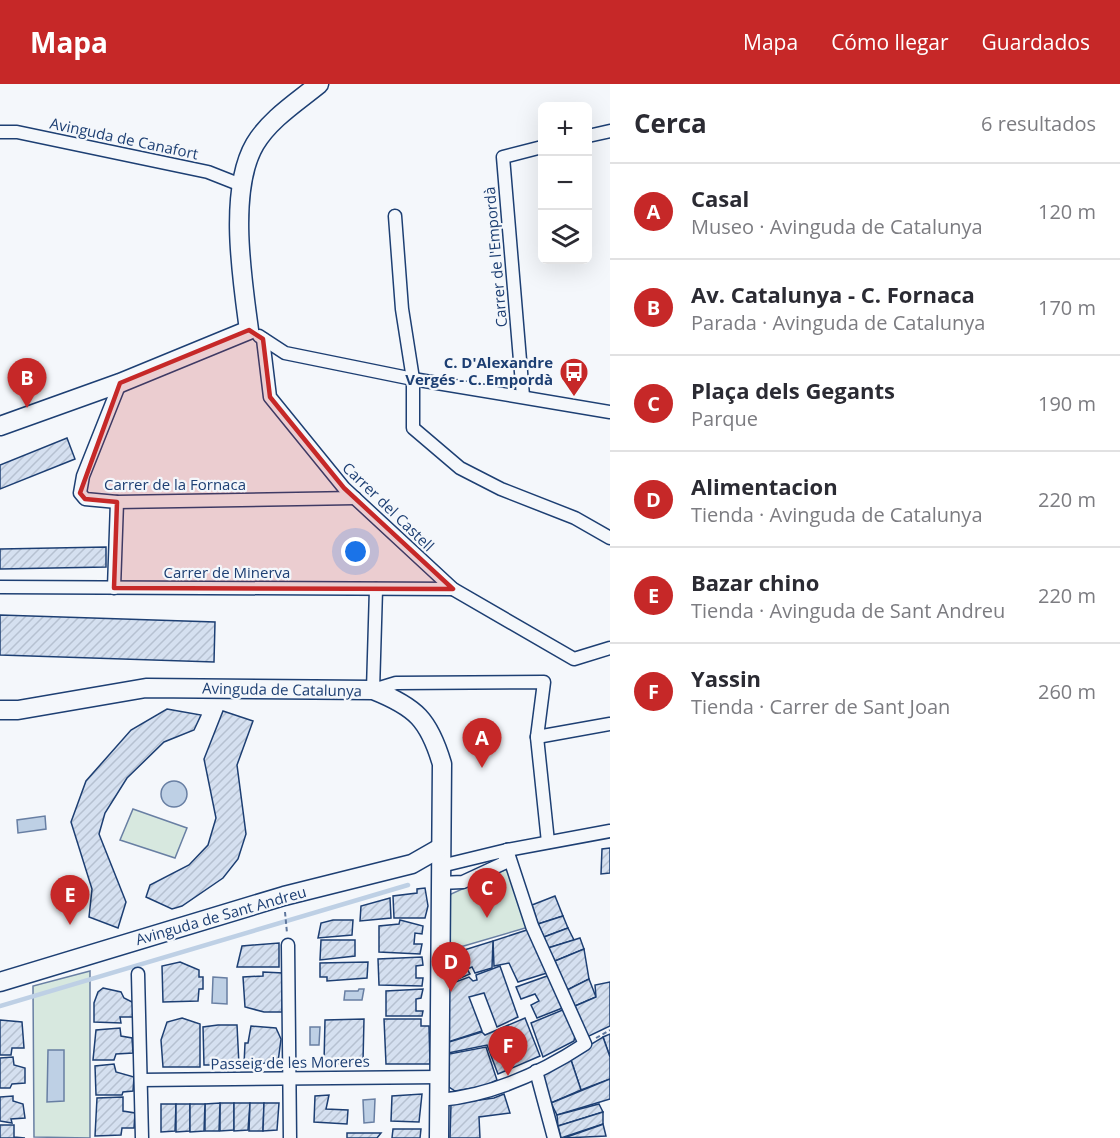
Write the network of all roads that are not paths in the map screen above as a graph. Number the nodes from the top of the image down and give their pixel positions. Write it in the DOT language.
graph roads {
  1 [pos="319,84"];
  2 [pos="0,132"];
  3 [pos="610,132"];
  4 [pos="592,135"];
  5 [pos="538,148"];
  6 [pos="241,185"];
  7 [pos="395,216"];
  8 [pos="256,334"];
  9 [pos="413,379"];
  10 [pos="120,383"];
  11 [pos="522,396"];
  12 [pos="610,412"];
  13 [pos="0,426"];
  14 [pos="355,498"];
  15 [pos="117,502"];
  16 [pos="610,538"];
  17 [pos="0,587"];
  18 [pos="114,588"];
  19 [pos="376,589"];
  20 [pos="453,589"];
  21 [pos="610,648"];
  22 [pos="373,690"];
  23 [pos="0,710"];
  24 [pos="610,724"];
  25 [pos="537,737"];
  26 [pos="610,831"];
  27 [pos="548,842"];
  28 [pos="440,848"];
  29 [pos="507,850"];
  30 [pos="441,874"];
  31 [pos="288,945"];
  32 [pos="138,974"];
  33 [pos="0,982"];
  34 [pos="536,1071"];
  35 [pos="440,1077"];
  36 [pos="289,1078"];
  37 [pos="141,1080"];
  38 [pos="440,1100"];
  39 [pos="142,1138"];
  40 [pos="290,1138"];
  41 [pos="439,1138"];
  42 [pos="554,1138"];
  1 -- 6 [label="street"];
  2 -- 6 [label="street, Avinguda de Canafort"];
  3 -- 4 [label="street"];
  5 -- 11 [label="street, Carrer de l'Empordà"];
  6 -- 8 [label="street"];
  7 -- 9 [label="street"];
  8 -- 9 [label="street"];
  8 -- 10 [label="street"];
  8 -- 14 [label="street, Carrer del Castell"];
  9 -- 11 [label="street"];
  9 -- 16 [label="street"];
  10 -- 13 [label="street"];
  10 -- 15 [label="street, Carrer de la Fornaca"];
  11 -- 12 [label="street"];
  14 -- 15 [label="street, Carrer de la Fornaca"];
  14 -- 20 [label="street, Carrer del Castell"];
  15 -- 18 [label="street"];
  17 -- 18 [label="street, Carrer de Minerva"];
  18 -- 19 [label="street, Carrer de Minerva"];
  19 -- 20 [label="street, Carrer de Minerva"];
  19 -- 22 [label="street"];
  20 -- 21 [label="street, Carrer del Castell"];
  22 -- 23 [label="street, Avinguda de Catalunya"];
  22 -- 25 [label="street"];
  22 -- 28 [label="street, Avinguda de Catalunya"];
  24 -- 25 [label="street"];
  25 -- 27 [label="street"];
  26 -- 27 [label="street"];
  27 -- 29 [label="street"];
  28 -- 30 [label="street, Avinguda de Catalunya"];
  28 -- 33 [label="street, Avinguda de Sant Andreu"];
  29 -- 30 [label="street"];
  29 -- 30 [label="street"];
  29 -- 34 [label="street"];
  30 -- 35 [label="street, Avinguda de Catalunya"];
  31 -- 36 [label="street"];
  32 -- 37 [label="street"];
  34 -- 38 [label="street"];
  34 -- 42 [label="street"];
  35 -- 36 [label="street, Passeig de les Moreres"];
  35 -- 38 [label="street, Avinguda de Catalunya"];
  36 -- 37 [label="street, Passeig de les Moreres"];
  36 -- 40 [label="street"];
  37 -- 39 [label="street"];
  38 -- 41 [label="street, Avinguda de Catalunya"];
}
